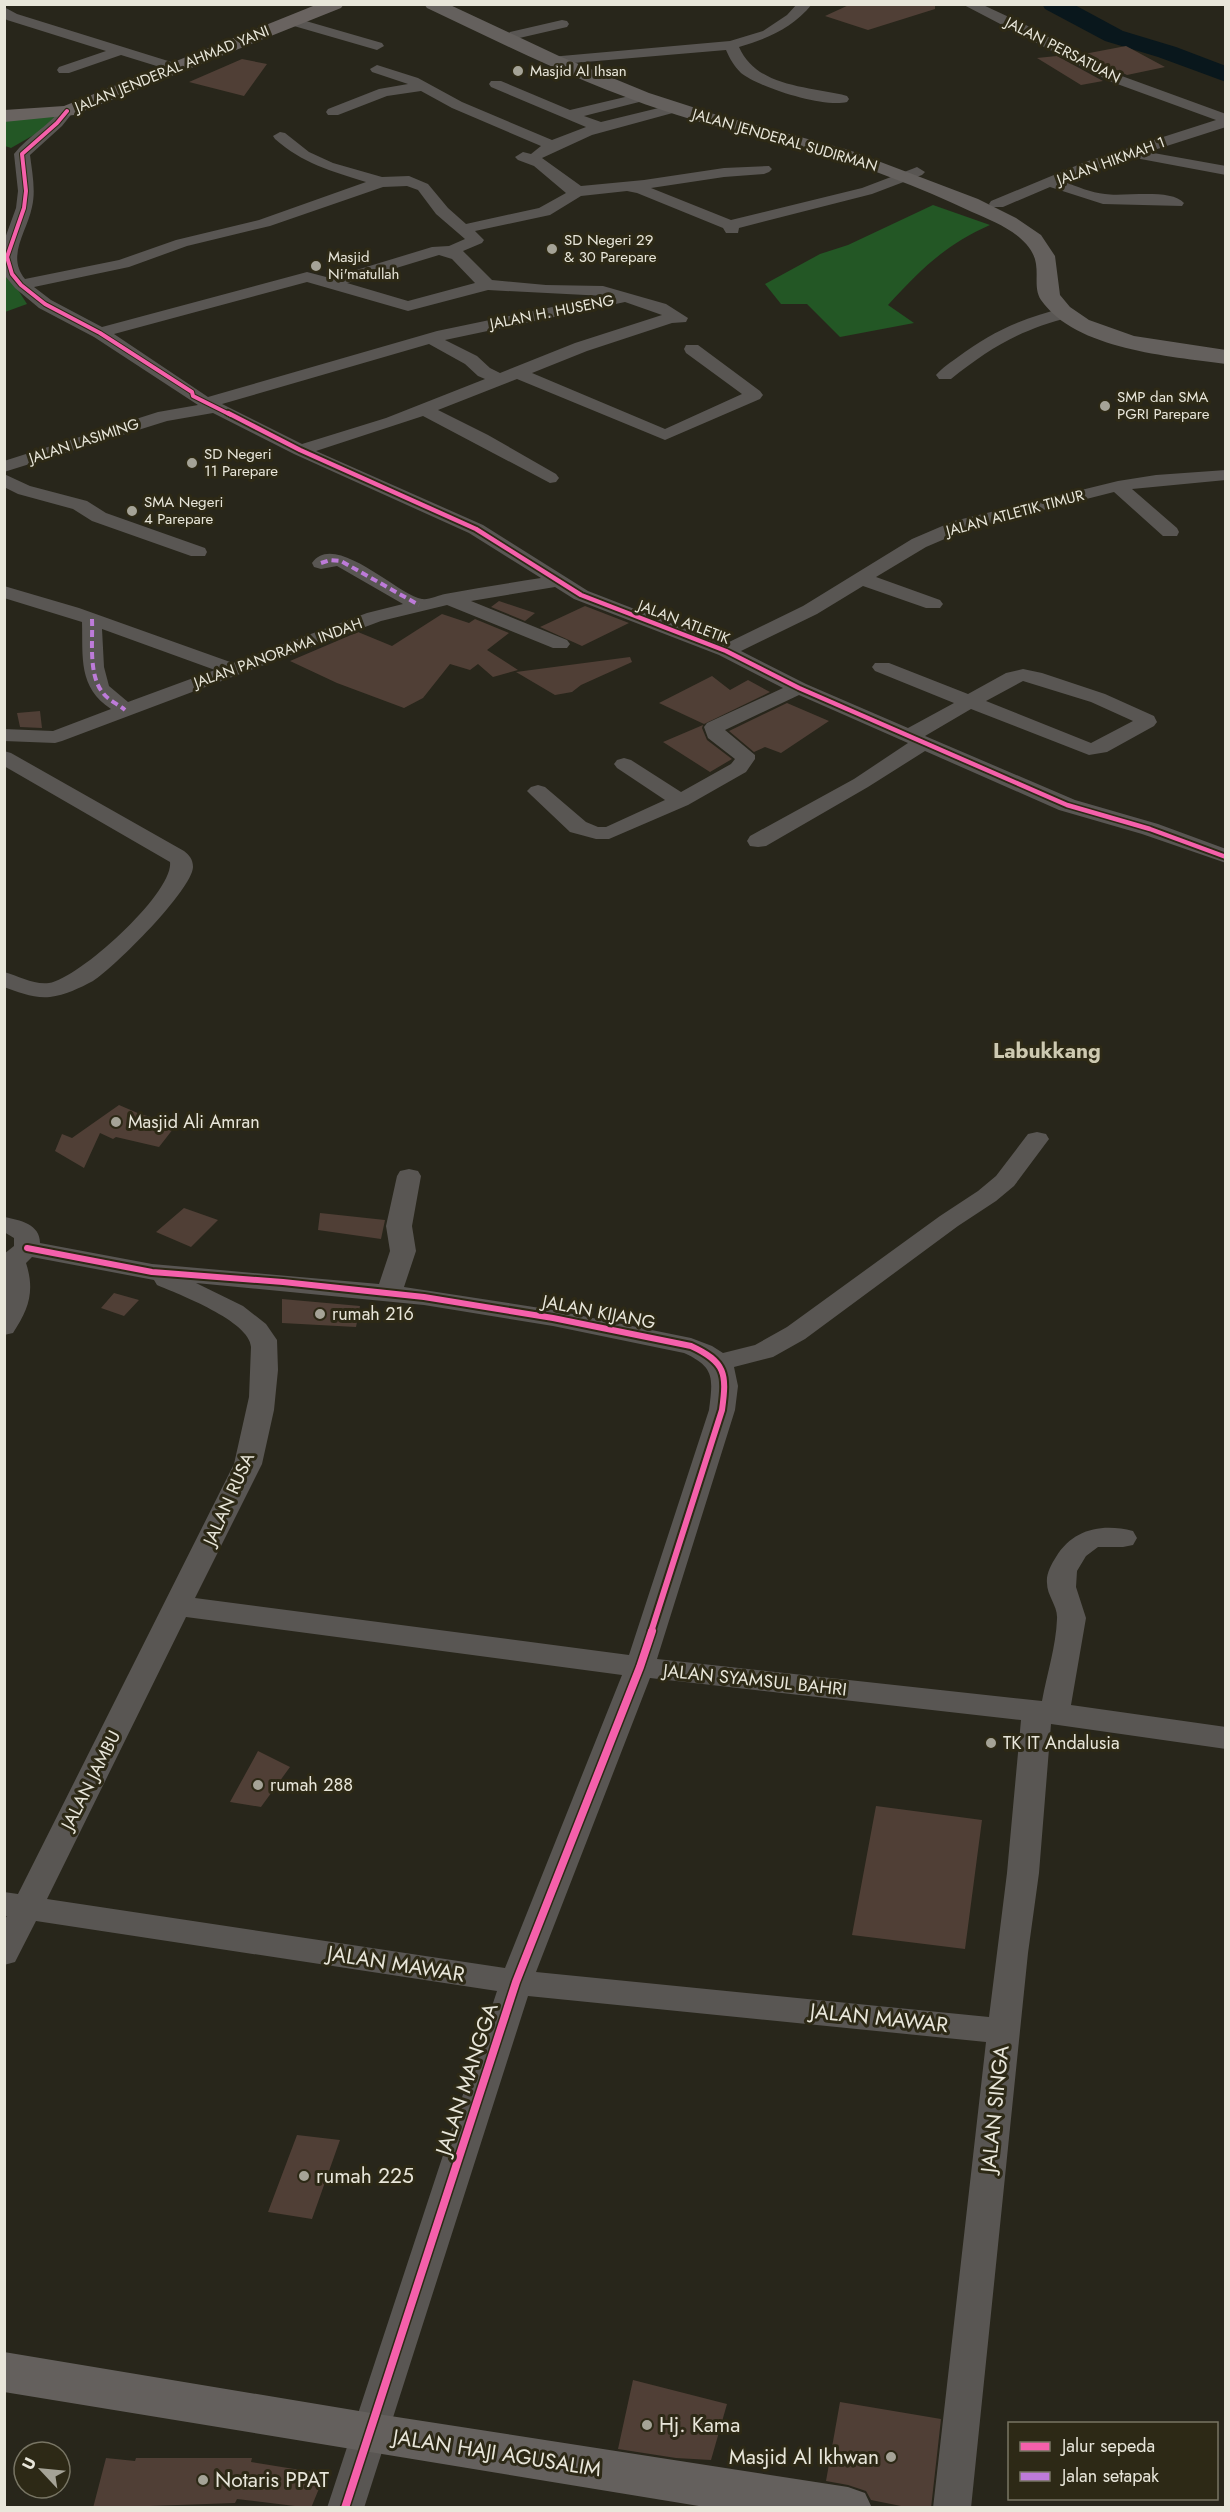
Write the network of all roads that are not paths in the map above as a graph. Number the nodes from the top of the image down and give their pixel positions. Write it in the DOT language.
graph roads {
  1 [pos="25,4"];
  2 [pos="335,4"];
  3 [pos="433,4"];
  4 [pos="450,4"];
  5 [pos="804,4"];
  6 [pos="969,4"];
  7 [pos="4,10"];
  8 [pos="292,21"];
  9 [pos="562,24"];
  10 [pos="515,35"];
  11 [pos="731,45"];
  12 [pos="377,46"];
  13 [pos="120,51"];
  14 [pos="557,60"];
  15 [pos="176,68"];
  16 [pos="376,69"];
  17 [pos="64,70"];
  18 [pos="496,84"];
  19 [pos="616,85"];
  20 [pos="423,87"];
  21 [pos="642,97"];
  22 [pos="842,99"];
  23 [pos="675,108"];
  24 [pos="67,111"];
  25 [pos="333,112"];
  26 [pos="569,115"];
  27 [pos="4,116"];
  28 [pos="1226,120"];
  29 [pos="602,128"];
  30 [pos="280,136"];
  31 [pos="551,145"];
  32 [pos="4,150"];
  33 [pos="1129,152"];
  34 [pos="4,157"];
  35 [pos="22,158"];
  36 [pos="764,169"];
  37 [pos="1226,171"];
  38 [pos="911,174"];
  39 [pos="381,182"];
  40 [pos="1052,183"];
  41 [pos="632,188"];
  42 [pos="573,189"];
  43 [pos="1176,203"];
  44 [pos="997,204"];
  45 [pos="10,228"];
  46 [pos="463,229"];
  47 [pos="455,252"];
  48 [pos="329,284"];
  49 [pos="21,285"];
  50 [pos="488,285"];
  51 [pos="626,297"];
  52 [pos="1065,313"];
  53 [pos="100,333"];
  54 [pos="431,339"];
  55 [pos="692,349"];
  56 [pos="1226,351"];
  57 [pos="1226,357"];
  58 [pos="945,375"];
  59 [pos="510,376"];
  60 [pos="204,402"];
  61 [pos="424,410"];
  62 [pos="300,450"];
  63 [pos="4,467"];
  64 [pos="1226,475"];
  65 [pos="550,478"];
  66 [pos="4,479"];
  67 [pos="1118,486"];
  68 [pos="1170,532"];
  69 [pos="198,552"];
  70 [pos="321,563"];
  71 [pos="863,579"];
  72 [pos="557,581"];
  73 [pos="4,592"];
  74 [pos="449,599"];
  75 [pos="933,604"];
  76 [pos="419,605"];
  77 [pos="92,619"];
  78 [pos="560,644"];
  79 [pos="726,651"];
  80 [pos="882,667"];
  81 [pos="231,669"];
  82 [pos="799,688"];
  83 [pos="970,703"];
  84 [pos="125,710"];
  85 [pos="4,735"];
  86 [pos="916,740"];
  87 [pos="4,757"];
  88 [pos="624,764"];
  89 [pos="538,791"];
  90 [pos="681,801"];
  91 [pos="758,841"];
  92 [pos="1226,857"];
  93 [pos="4,979"];
  94 [pos="1036,1139"];
  95 [pos="409,1176"];
  96 [pos="4,1224"];
  97 [pos="15,1257"];
  98 [pos="152,1272"];
  99 [pos="389,1293"];
  100 [pos="4,1327"];
  101 [pos="720,1362"];
  102 [pos="1123,1538"];
  103 [pos="178,1606"];
  104 [pos="640,1667"];
  105 [pos="1045,1713"];
  106 [pos="1226,1738"];
  107 [pos="16,1906"];
  108 [pos="4,1953"];
  109 [pos="516,1982"];
  110 [pos="1004,2031"];
  111 [pos="4,2372"];
  112 [pos="371,2433"];
  113 [pos="345,2508"];
  114 [pos="848,2508"];
  115 [pos="952,2508"];
  1 -- 7 [label="street"];
  2 -- 8 [label="highway, JALAN JENDERAL AHMAD YANI"];
  3 -- 14 [label="main road, JALAN JENDERAL SUDIRMAN"];
  4 -- 10 [label="main road, JALAN JENDERAL SUDIRMAN"];
  5 -- 11 [label="street"];
  6 -- 28 [label="street, JALAN PERSATUAN"];
  7 -- 13 [label="street"];
  8 -- 12 [label="street"];
  8 -- 15 [label="highway, JALAN JENDERAL AHMAD YANI"];
  9 -- 10 [label="street"];
  10 -- 14 [label="main road, JALAN JENDERAL SUDIRMAN"];
  11 -- 14 [label="street"];
  11 -- 22 [label="street"];
  13 -- 15 [label="street"];
  13 -- 17 [label="street"];
  14 -- 19 [label="main road, JALAN JENDERAL SUDIRMAN"];
  15 -- 24 [label="highway, JALAN JENDERAL AHMAD YANI"];
  16 -- 20 [label="street"];
  18 -- 26 [label="street"];
  19 -- 21 [label="main road, JALAN JENDERAL SUDIRMAN"];
  19 -- 38 [label="main road, JALAN JENDERAL SUDIRMAN"];
  20 -- 25 [label="street"];
  20 -- 31 [label="street"];
  21 -- 23 [label="main road, JALAN JENDERAL SUDIRMAN"];
  21 -- 26 [label="street"];
  23 -- 29 [label="street"];
  23 -- 38 [label="main road, JALAN JENDERAL SUDIRMAN"];
  24 -- 27 [label="highway, JALAN JENDERAL AHMAD YANI"];
  24 -- 35 [label="street"];
  26 -- 29 [label="street"];
  28 -- 33 [label="street, JALAN HIKMAH 1"];
  29 -- 31 [label="street"];
  30 -- 39 [label="street"];
  31 -- 42 [label="street"];
  32 -- 35 [label="street"];
  33 -- 37 [label="street"];
  33 -- 40 [label="street, JALAN HIKMAH 1"];
  34 -- 35 [label="street"];
  35 -- 45 [label="street"];
  36 -- 41 [label="street"];
  38 -- 41 [label="street"];
  38 -- 44 [label="main road, JALAN JENDERAL SUDIRMAN"];
  38 -- 52 [label="main road, JALAN JENDERAL SUDIRMAN"];
  39 -- 46 [label="street"];
  39 -- 49 [label="street"];
  40 -- 43 [label="street"];
  40 -- 44 [label="street, JALAN HIKMAH 1"];
  41 -- 42 [label="street"];
  42 -- 46 [label="street"];
  44 -- 56 [label="main road, JALAN JENDERAL SUDIRMAN"];
  45 -- 49 [label="street"];
  46 -- 47 [label="street"];
  47 -- 48 [label="street"];
  47 -- 50 [label="street"];
  48 -- 50 [label="street"];
  48 -- 53 [label="street"];
  49 -- 53 [label="street"];
  50 -- 51 [label="street, JALAN H. HUSENG"];
  51 -- 54 [label="street, JALAN H. HUSENG"];
  51 -- 59 [label="street"];
  52 -- 57 [label="main road, JALAN JENDERAL SUDIRMAN"];
  52 -- 58 [label="street"];
  53 -- 60 [label="street"];
  54 -- 59 [label="street"];
  54 -- 60 [label="street, JALAN H. HUSENG"];
  55 -- 59 [label="street"];
  59 -- 61 [label="street"];
  60 -- 62 [label="street, JALAN ATLETIK"];
  60 -- 63 [label="street, JALAN LASIMING"];
  61 -- 62 [label="street"];
  61 -- 65 [label="street"];
  62 -- 72 [label="street, JALAN ATLETIK"];
  64 -- 67 [label="street, JALAN ATLETIK TIMUR"];
  66 -- 69 [label="street"];
  67 -- 68 [label="street"];
  67 -- 71 [label="street, JALAN ATLETIK TIMUR"];
  70 -- 76 [label="street"];
  71 -- 75 [label="street"];
  71 -- 79 [label="street, JALAN ATLETIK TIMUR"];
  72 -- 74 [label="street, JALAN PANORAMA INDAH"];
  72 -- 79 [label="street, JALAN ATLETIK"];
  73 -- 77 [label="street"];
  74 -- 76 [label="street, JALAN PANORAMA INDAH"];
  74 -- 78 [label="street"];
  76 -- 81 [label="street, JALAN PANORAMA INDAH"];
  77 -- 81 [label="street"];
  77 -- 84 [label="street"];
  79 -- 82 [label="street, JALAN ATLETIK"];
  80 -- 83 [label="street"];
  81 -- 84 [label="street, JALAN PANORAMA INDAH"];
  82 -- 86 [label="street, JALAN ATLETIK"];
  82 -- 90 [label="street"];
  83 -- 83 [label="street"];
  83 -- 86 [label="street"];
  84 -- 85 [label="street, JALAN PANORAMA INDAH"];
  86 -- 91 [label="street"];
  86 -- 92 [label="street, JALAN ATLETIK"];
  87 -- 93 [label="street"];
  88 -- 90 [label="street"];
  89 -- 90 [label="street"];
  94 -- 101 [label="street"];
  95 -- 99 [label="street"];
  96 -- 97 [label="street"];
  97 -- 98 [label="street"];
  97 -- 100 [label="street"];
  98 -- 99 [label="street, JALAN KIJANG"];
  98 -- 103 [label="street, JALAN RUSA"];
  99 -- 101 [label="street, JALAN KIJANG"];
  101 -- 104 [label="street"];
  102 -- 105 [label="street, JALAN SINGA"];
  103 -- 104 [label="street, JALAN SYAMSUL BAHRI"];
  103 -- 107 [label="street, JALAN JAMBU"];
  104 -- 105 [label="street, JALAN SYAMSUL BAHRI"];
  104 -- 109 [label="street, JALAN MANGGA"];
  105 -- 106 [label="street, JALAN SYAMSUL BAHRI"];
  105 -- 110 [label="street, JALAN SINGA"];
  107 -- 108 [label="street, JALAN JAMBU"];
  107 -- 109 [label="street, JALAN MAWAR"];
  109 -- 110 [label="street, JALAN MAWAR"];
  109 -- 112 [label="street, JALAN MANGGA"];
  110 -- 115 [label="street, JALAN SINGA"];
  111 -- 112 [label="main road, JALAN HAJI AGUSALIM"];
  112 -- 113 [label="street, JALAN MANGGA"];
  112 -- 114 [label="main road, JALAN HAJI AGUSALIM"];
}
